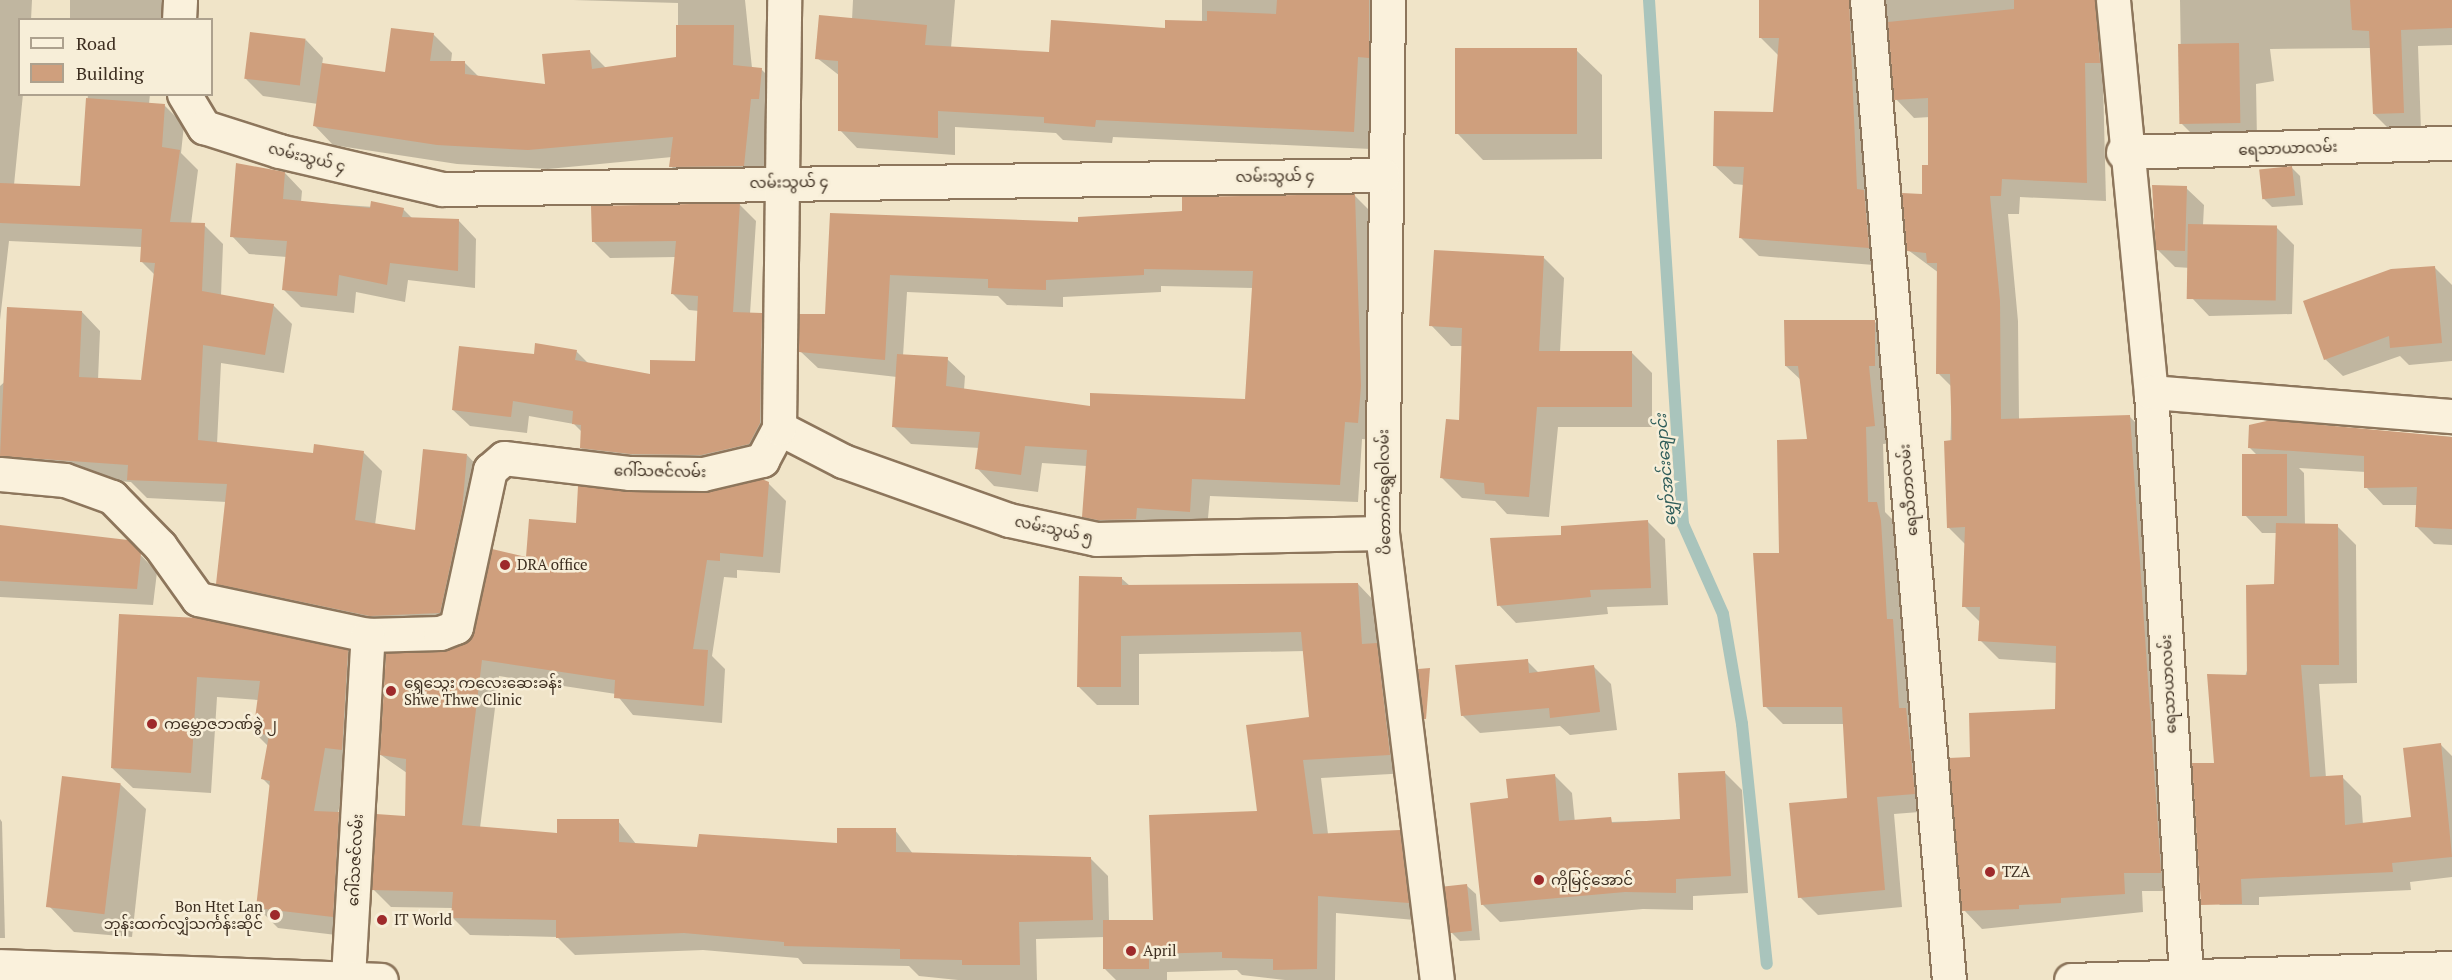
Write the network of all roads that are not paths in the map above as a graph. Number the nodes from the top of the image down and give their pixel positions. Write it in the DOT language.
graph roads {
  1 [pos="180,0"];
  2 [pos="784,0"];
  3 [pos="1388,0"];
  4 [pos="1867,0"];
  5 [pos="2113,0"];
  6 [pos="179,18"];
  7 [pos="185,96"];
  8 [pos="2452,143"];
  9 [pos="2123,152"];
  10 [pos="1383,175"];
  11 [pos="779,182"];
  12 [pos="2151,392"];
  13 [pos="2452,416"];
  14 [pos="779,428"];
  15 [pos="0,474"];
  16 [pos="1382,533"];
  17 [pos="368,635"];
  18 [pos="0,966"];
  19 [pos="2452,968"];
  20 [pos="2186,976"];
  21 [pos="348,977"];
  22 [pos="381,980"];
  23 [pos="1437,980"];
  24 [pos="1949,980"];
  25 [pos="2071,980"];
  1 -- 6 [label="street"];
  2 -- 11 [label="street, ဂေါ်သဇင်လမ်း"];
  3 -- 10 [label="street, ပိတောက်ရွှေဝါလမ်း"];
  4 -- 24 [label="street, ရေသီတာလမ်း"];
  5 -- 9 [label="street, ရေသာယာလမ်း"];
  7 -- 11 [label="street, လမ်းသွယ် ၄"];
  8 -- 9 [label="street, ရေသာယာလမ်း"];
  9 -- 12 [label="street, ရေသာယာလမ်း"];
  10 -- 11 [label="street, လမ်းသွယ် ၄"];
  10 -- 16 [label="street, ပိတောက်ရွှေဝါလမ်း"];
  11 -- 14 [label="street, ဂေါ်သဇင်လမ်း"];
  12 -- 13 [label="street"];
  12 -- 20 [label="street, ရေသာယာလမ်း"];
  14 -- 16 [label="street, လမ်းသွယ် ၅"];
  14 -- 17 [label="street, ဂေါ်သဇင်လမ်း"];
  15 -- 17 [label="street, ဂေါ်သဇင်လမ်း"];
  16 -- 23 [label="street, ပိတောက်ရွှေဝါလမ်း"];
  17 -- 21 [label="street, ဂေါ်သဇင်လမ်း"];
  18 -- 21 [label="street"];
  19 -- 20 [label="street"];
  20 -- 25 [label="street"];
  21 -- 22 [label="street"];
}
